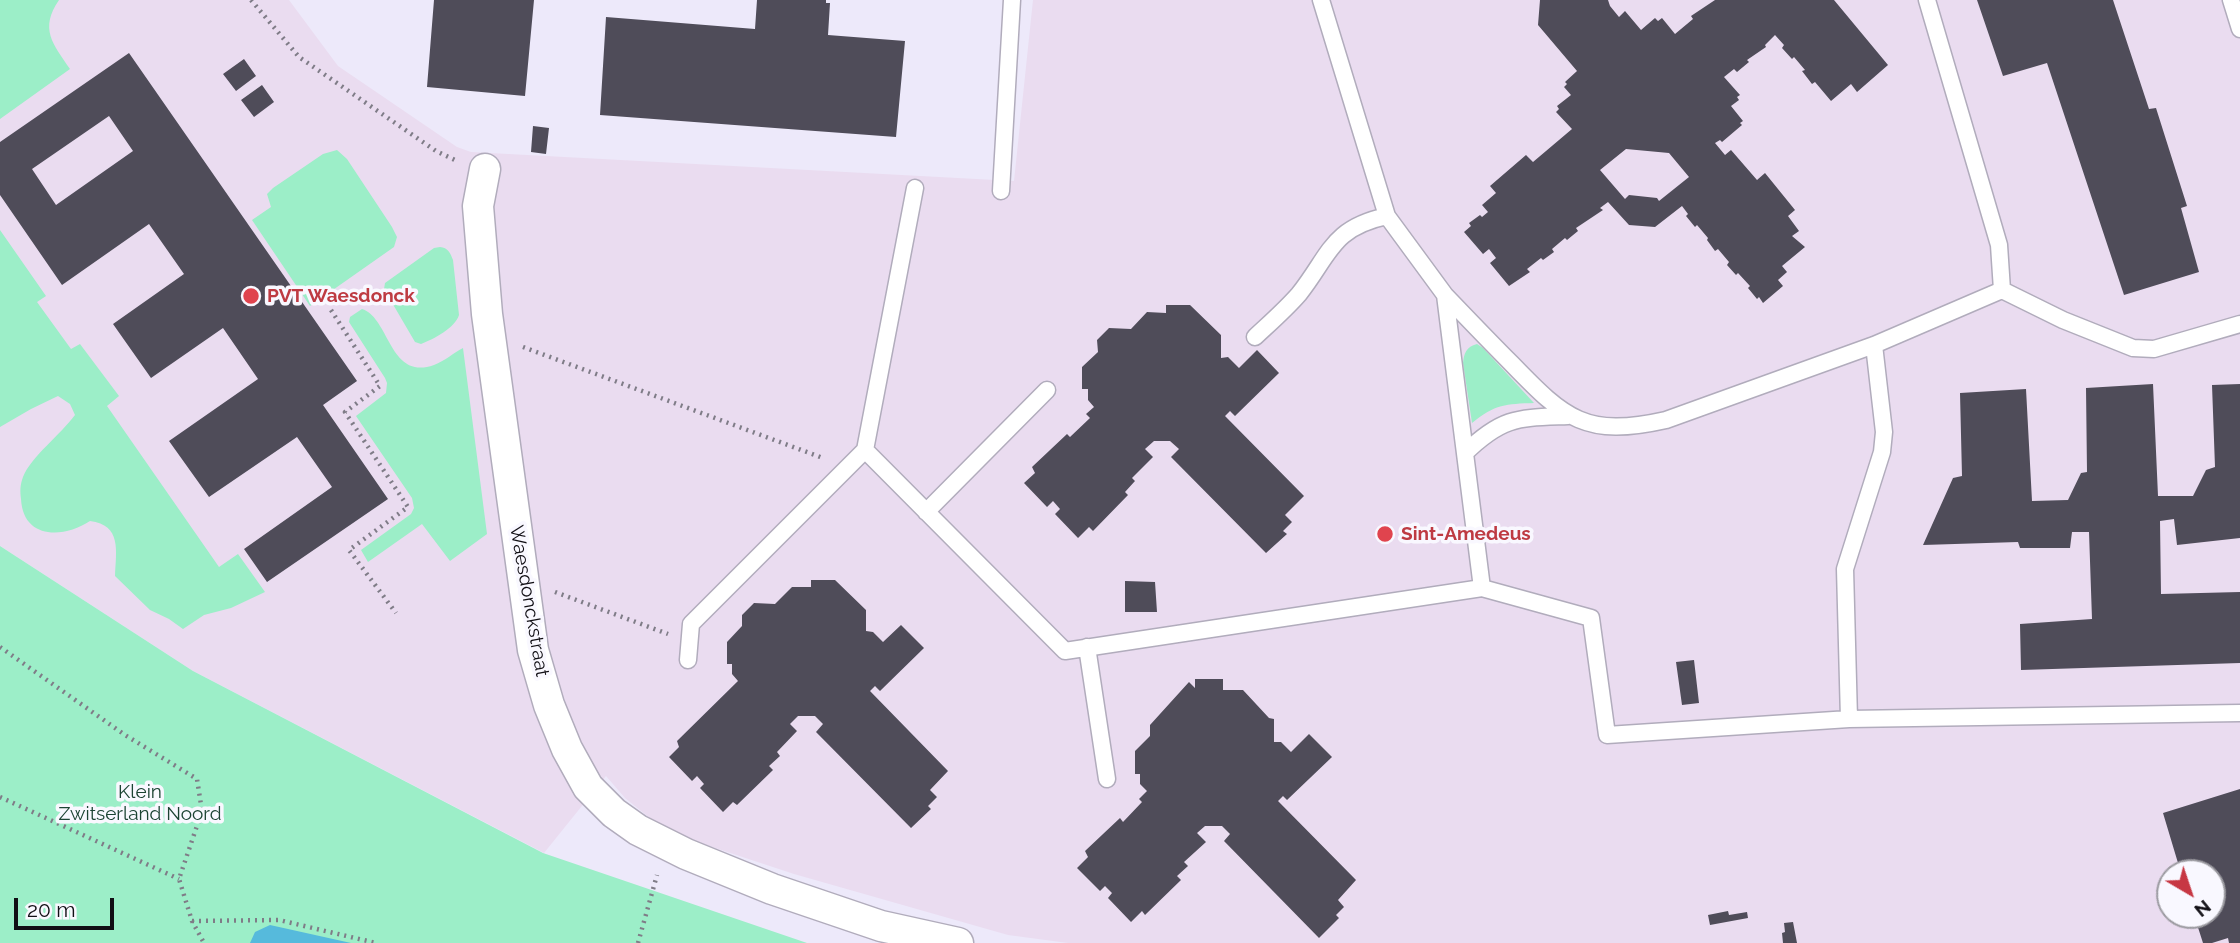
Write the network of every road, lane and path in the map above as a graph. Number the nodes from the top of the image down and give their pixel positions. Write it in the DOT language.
graph roads {
  1 [pos="251,0"];
  2 [pos="1012,0"];
  3 [pos="1321,0"];
  4 [pos="1927,0"];
  5 [pos="2231,0"];
  6 [pos="2240,29"];
  7 [pos="485,169"];
  8 [pos="915,188"];
  9 [pos="1001,191"];
  10 [pos="1387,216"];
  11 [pos="2002,290"];
  12 [pos="1445,295"];
  13 [pos="331,310"];
  14 [pos="2240,324"];
  15 [pos="489,335"];
  16 [pos="1255,337"];
  17 [pos="1874,345"];
  18 [pos="1047,390"];
  19 [pos="1568,416"];
  20 [pos="864,450"];
  21 [pos="1465,453"];
  22 [pos="849,468"];
  23 [pos="926,512"];
  24 [pos="523,581"];
  25 [pos="1482,588"];
  26 [pos="396,613"];
  27 [pos="688,642"];
  28 [pos="1087,647"];
  29 [pos="0,648"];
  30 [pos="688,660"];
  31 [pos="2240,713"];
  32 [pos="1849,719"];
  33 [pos="1107,779"];
  34 [pos="0,796"];
  35 [pos="686,855"];
  36 [pos="179,879"];
  37 [pos="192,921"];
  38 [pos="204,943"];
  39 [pos="376,943"];
  40 [pos="638,943"];
  41 [pos="958,943"];
  1 -- 7 [label="path"];
  2 -- 9 [label="lane"];
  3 -- 10 [label="lane"];
  4 -- 11 [label="lane"];
  5 -- 6 [label="lane"];
  7 -- 15 [label="street, Waesdonckstraat"];
  8 -- 20 [label="lane"];
  10 -- 12 [label="lane"];
  10 -- 16 [label="lane"];
  11 -- 14 [label="lane"];
  11 -- 17 [label="lane"];
  12 -- 19 [label="lane"];
  12 -- 21 [label="lane"];
  13 -- 26 [label="path"];
  15 -- 22 [label="path"];
  15 -- 24 [label="street, Waesdonckstraat"];
  17 -- 19 [label="lane"];
  17 -- 32 [label="lane"];
  18 -- 23 [label="lane"];
  19 -- 21 [label="lane"];
  20 -- 22 [label="lane"];
  20 -- 23 [label="lane"];
  21 -- 25 [label="lane"];
  22 -- 27 [label="lane"];
  23 -- 28 [label="lane"];
  24 -- 27 [label="path"];
  24 -- 35 [label="street, Waesdonckstraat"];
  25 -- 28 [label="lane"];
  25 -- 32 [label="lane"];
  27 -- 30 [label="lane"];
  28 -- 33 [label="lane"];
  29 -- 36 [label="path"];
  31 -- 32 [label="lane"];
  34 -- 36 [label="path"];
  35 -- 40 [label="path"];
  35 -- 41 [label="street, Waesdonckstraat"];
  36 -- 37 [label="path"];
  37 -- 38 [label="path"];
  37 -- 39 [label="path"];
}
